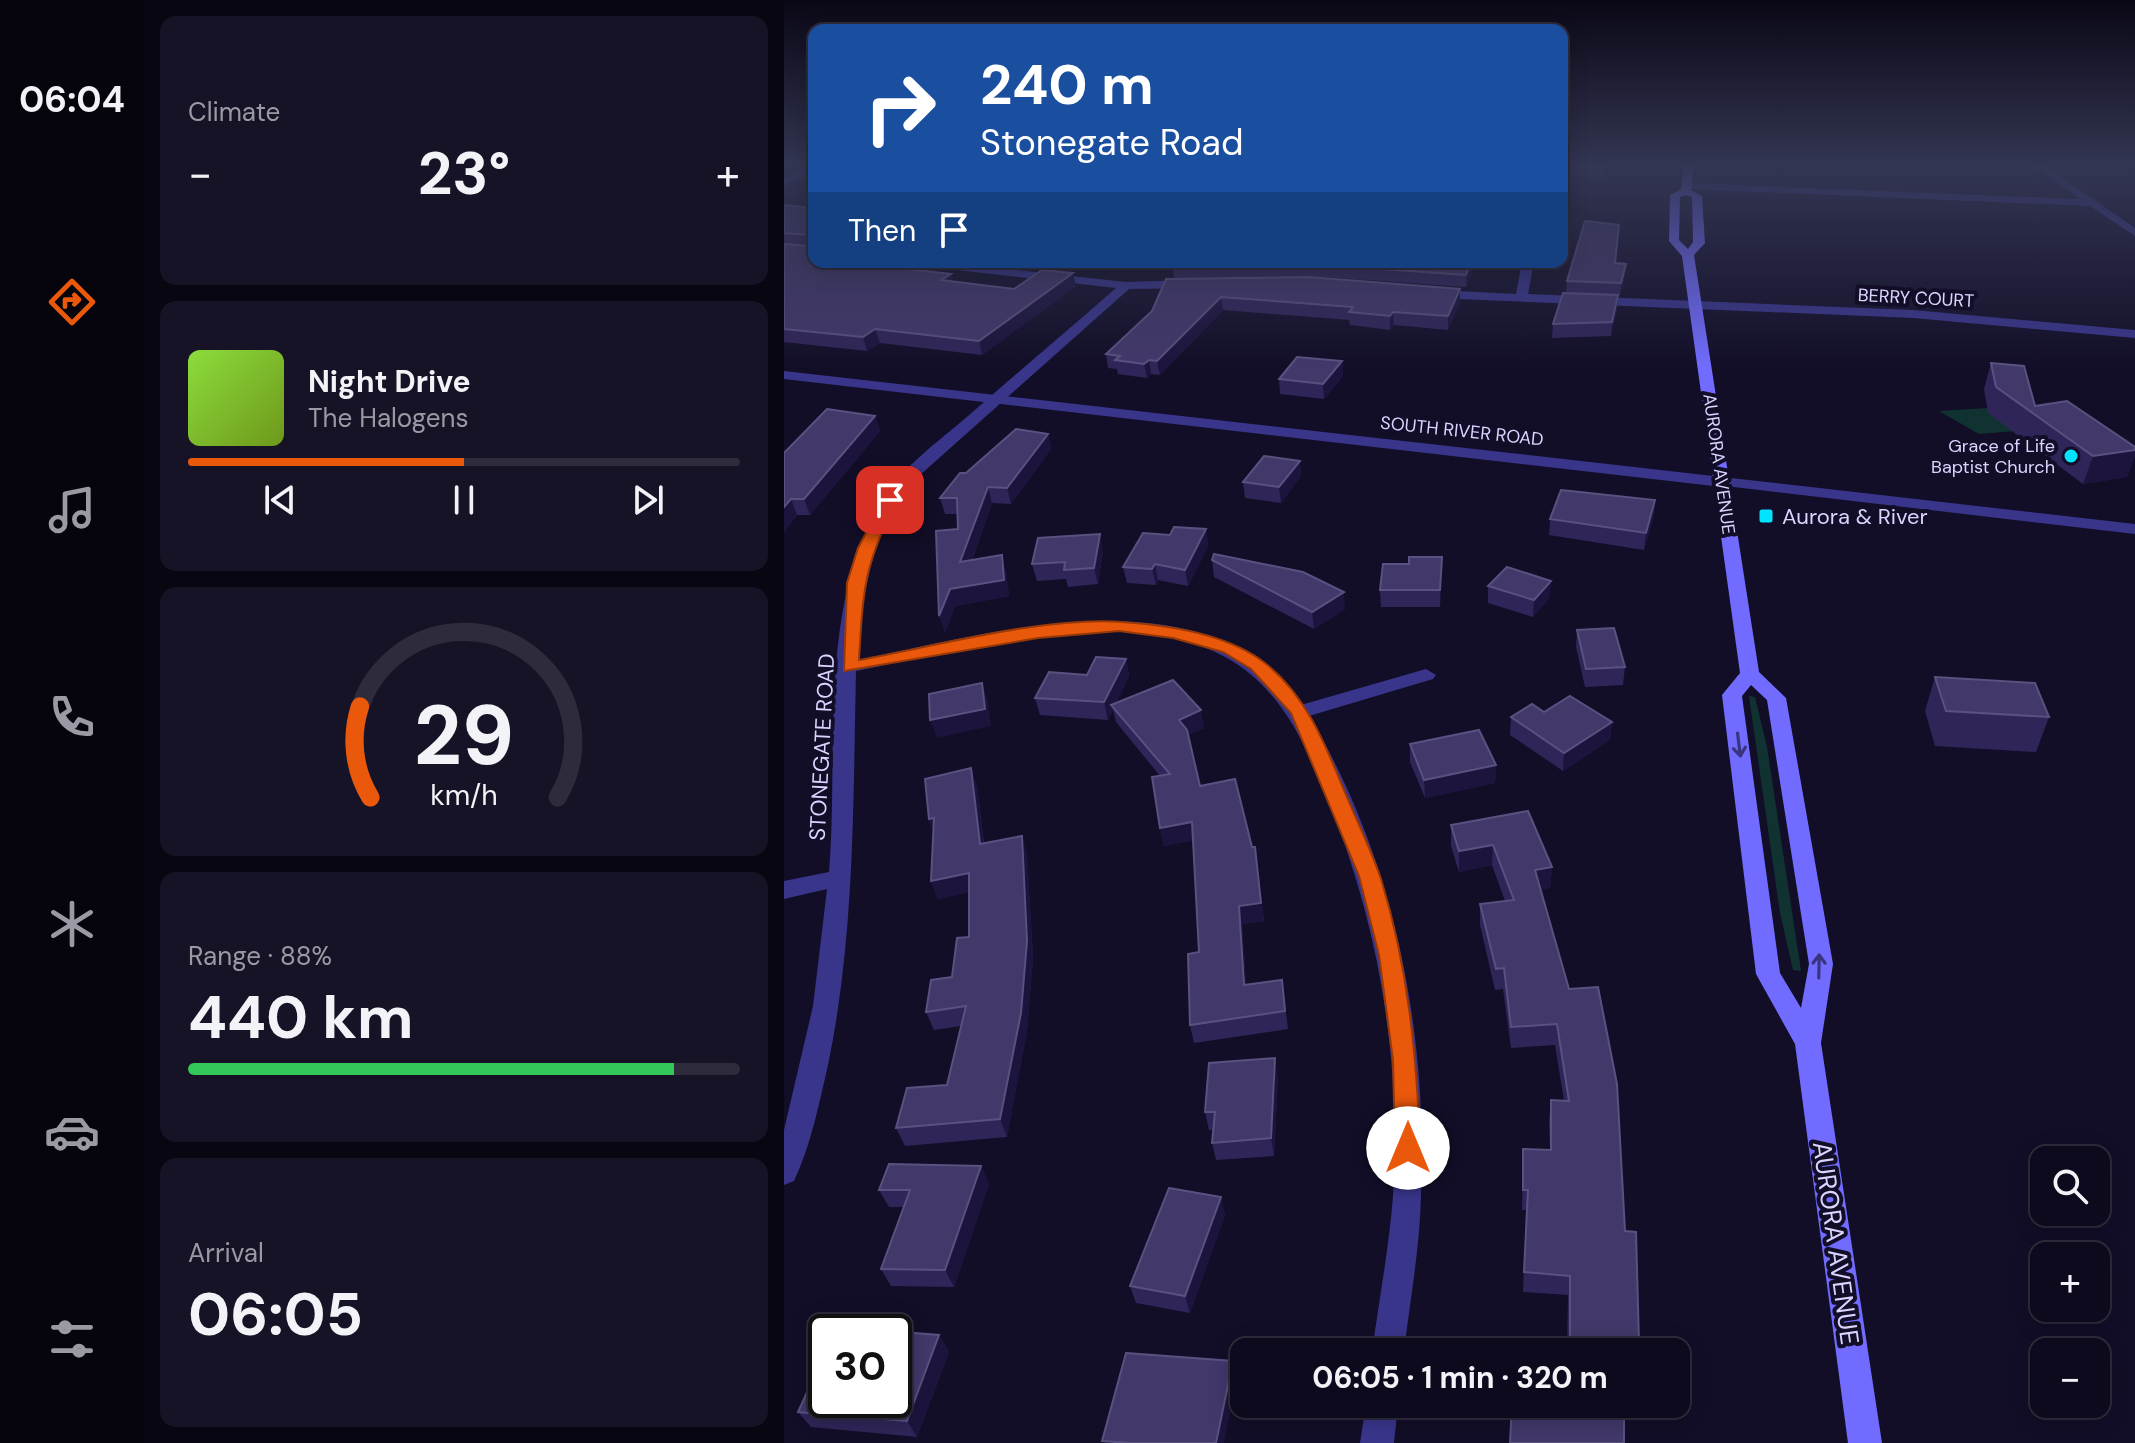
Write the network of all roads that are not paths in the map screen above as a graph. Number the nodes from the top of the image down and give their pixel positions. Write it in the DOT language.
graph roads {
  1 [pos="1674,233"];
  2 [pos="1699,233"];
  3 [pos="1688,255"];
  4 [pos="1003,268"];
  5 [pos="1527,268"];
  6 [pos="1207,283"];
  7 [pos="1126,286"];
  8 [pos="1420,293"];
  9 [pos="1521,298"];
  10 [pos="1695,306"];
  11 [pos="2135,334"];
  12 [pos="784,375"];
  13 [pos="997,398"];
  14 [pos="1722,482"];
  15 [pos="2135,529"];
  16 [pos="850,667"];
  17 [pos="1750,674"];
  18 [pos="1426,675"];
  19 [pos="1299,712"];
  20 [pos="839,878"];
  21 [pos="784,890"];
  22 [pos="1808,1043"];
  23 [pos="784,1172"];
  24 [pos="1390,1338"];
  25 [pos="1380,1418"];
  26 [pos="1377,1443"];
  27 [pos="1865,1443"];
  1 -- 3 [label="main road, AURORA AVENUE"];
  2 -- 3 [label="main road, AURORA AVENUE"];
  3 -- 10 [label="main road, AURORA AVENUE"];
  4 -- 7 [label="street"];
  5 -- 9 [label="street"];
  6 -- 7 [label="street"];
  7 -- 13 [label="street, STONEGATE ROAD"];
  8 -- 9 [label="street, BERRY COURT"];
  9 -- 10 [label="street, BERRY COURT"];
  10 -- 11 [label="street, BERRY COURT"];
  10 -- 14 [label="main road, AURORA AVENUE"];
  12 -- 13 [label="street, SOUTH RIVER ROAD"];
  13 -- 14 [label="street, SOUTH RIVER ROAD"];
  13 -- 16 [label="street, STONEGATE ROAD"];
  14 -- 15 [label="street, SOUTH RIVER ROAD"];
  14 -- 17 [label="main road, AURORA AVENUE"];
  16 -- 19 [label="street"];
  16 -- 20 [label="street, STONEGATE ROAD"];
  22 -- 17 [label="main road, AURORA AVENUE, one-way"];
  17 -- 22 [label="main road, AURORA AVENUE, one-way"];
  18 -- 19 [label="street"];
  19 -- 24 [label="street"];
  20 -- 21 [label="street"];
  20 -- 23 [label="street, STONEGATE ROAD"];
  22 -- 27 [label="main road, AURORA AVENUE"];
  25 -- 26 [label="street"];
}
